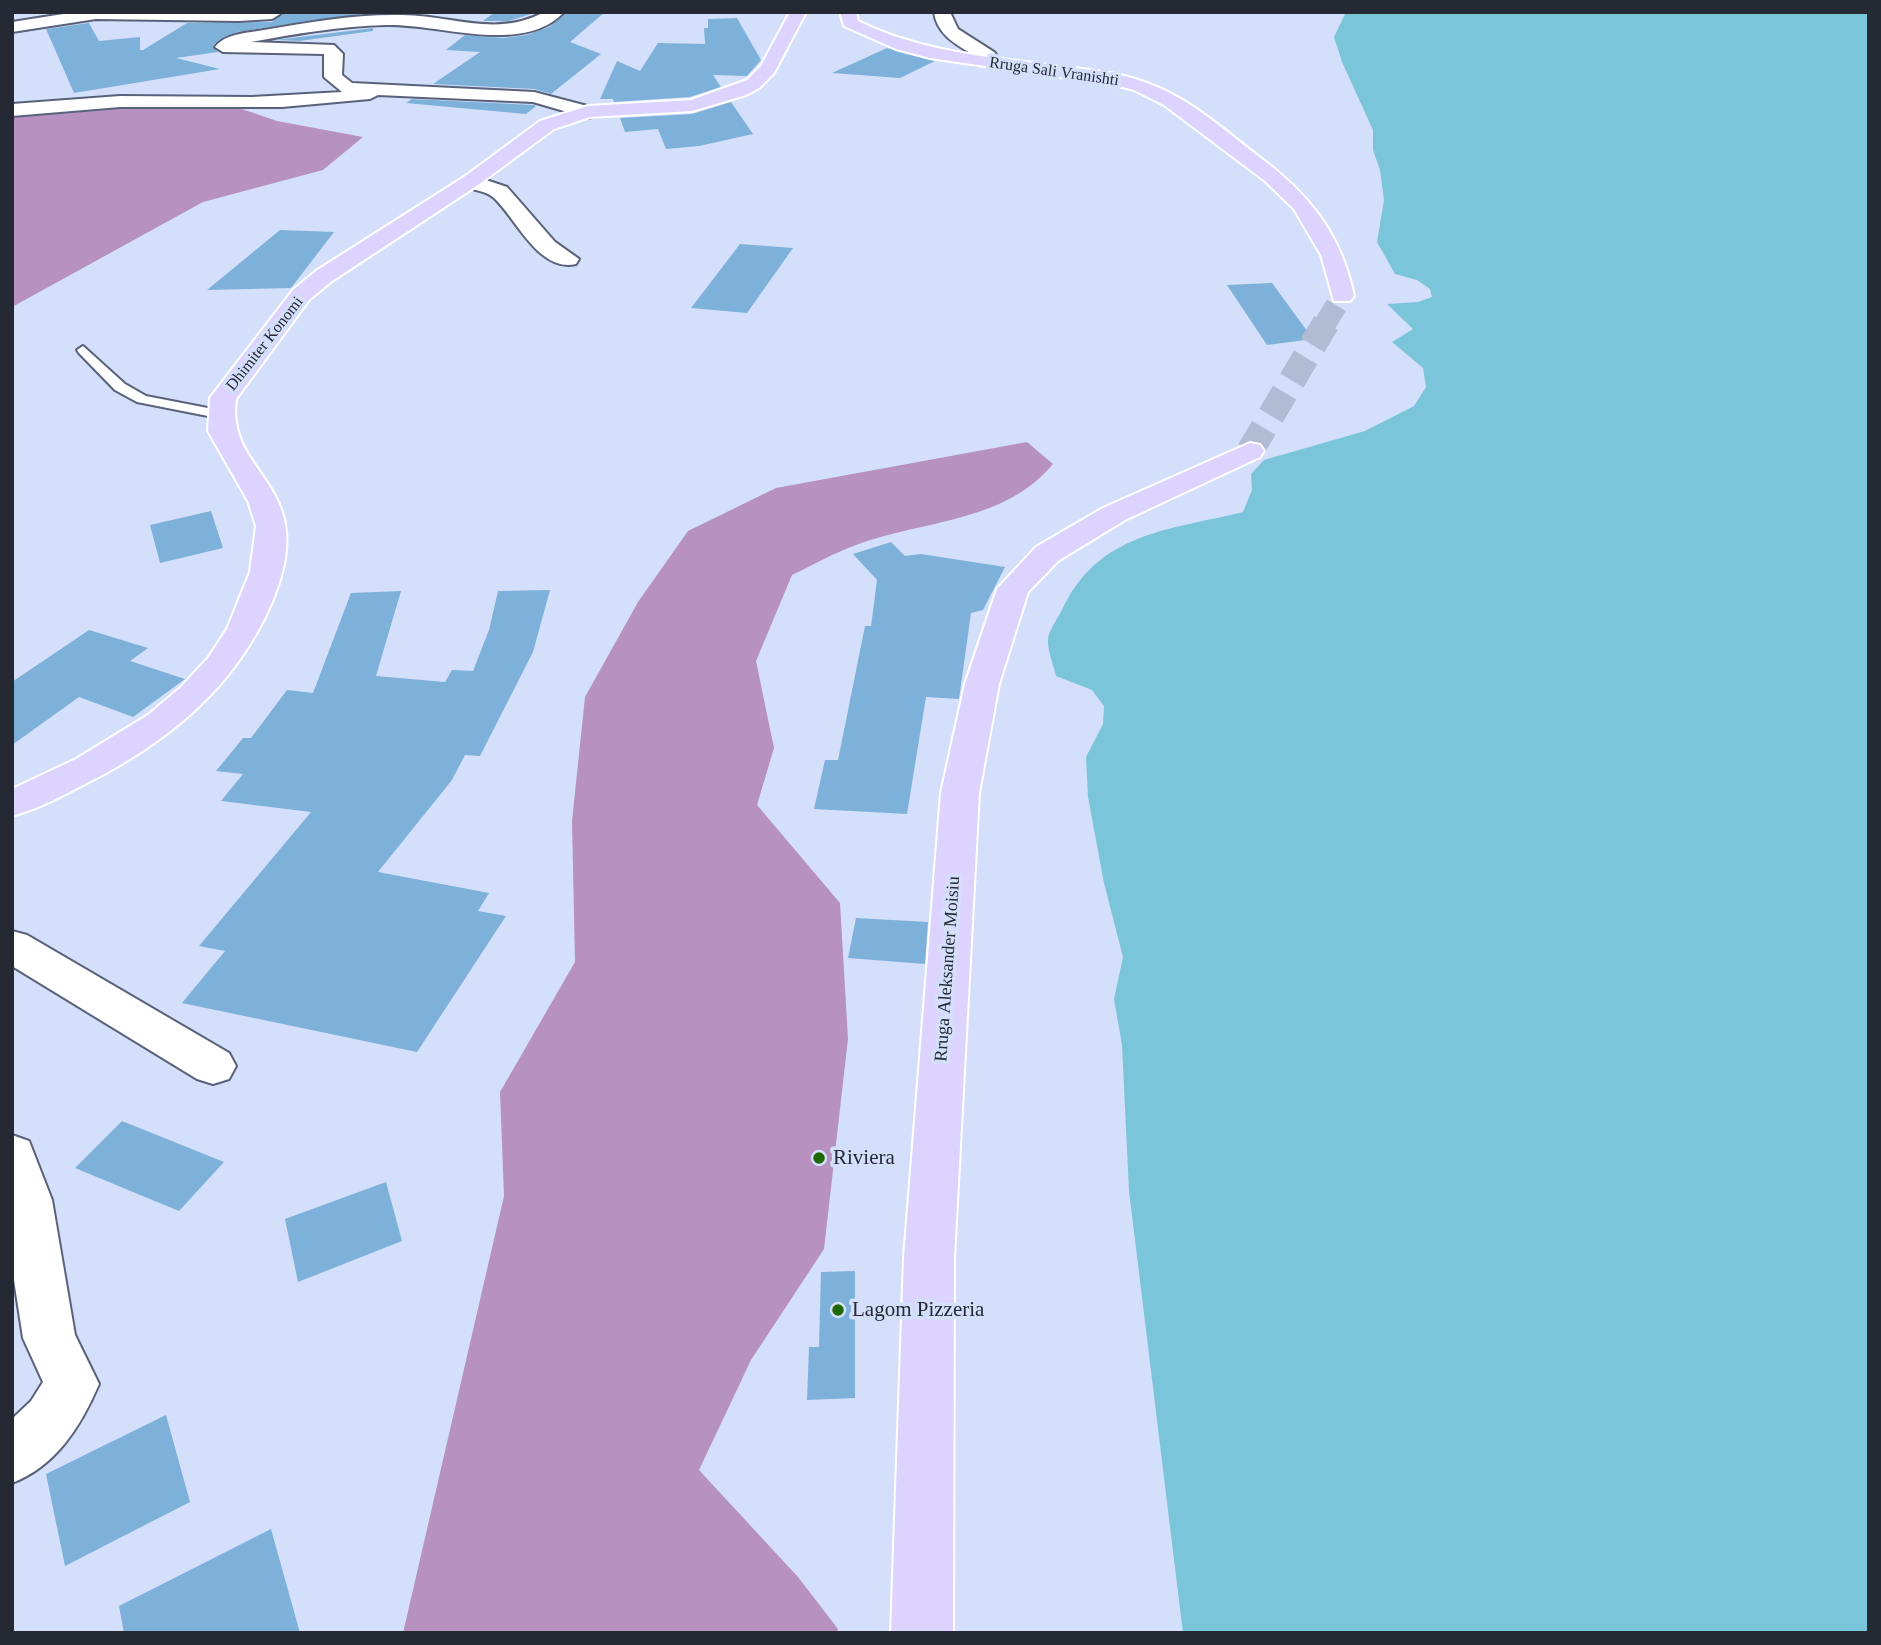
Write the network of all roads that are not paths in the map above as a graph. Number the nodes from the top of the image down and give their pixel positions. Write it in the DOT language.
graph roads {
  1 [pos="285,12"];
  2 [pos="556,12"];
  3 [pos="798,12"];
  4 [pos="848,12"];
  5 [pos="942,12"];
  6 [pos="12,27"];
  7 [pos="216,36"];
  8 [pos="256,37"];
  9 [pos="54,38"];
  10 [pos="12,40"];
  11 [pos="983,61"];
  12 [pos="404,89"];
  13 [pos="12,110"];
  14 [pos="588,112"];
  15 [pos="471,180"];
  16 [pos="568,259"];
  17 [pos="1342,296"];
  18 [pos="83,350"];
  19 [pos="218,414"];
  20 [pos="1250,451"];
  21 [pos="12,804"];
  22 [pos="12,946"];
  23 [pos="213,1066"];
  24 [pos="12,1155"];
  25 [pos="12,1456"];
  26 [pos="922,1633"];
  1 -- 6 [label="street"];
  2 -- 8 [label="street"];
  3 -- 14 [label="main road, Dhimiter Konomi"];
  4 -- 11 [label="main road, Rruga Sali Vranishti"];
  5 -- 11 [label="street"];
  7 -- 8 [label="street"];
  8 -- 12 [label="street"];
  9 -- 10 [label="street"];
  11 -- 17 [label="main road, Rruga Sali Vranishti"];
  12 -- 13 [label="street"];
  12 -- 14 [label="street"];
  14 -- 15 [label="main road, Dhimiter Konomi"];
  15 -- 16 [label="street"];
  15 -- 19 [label="main road, Dhimiter Konomi"];
  18 -- 19 [label="lane"];
  19 -- 21 [label="main road"];
  20 -- 26 [label="main road, Rruga Aleksander Moisiu"];
  22 -- 23 [label="street"];
  24 -- 25 [label="street"];
}
